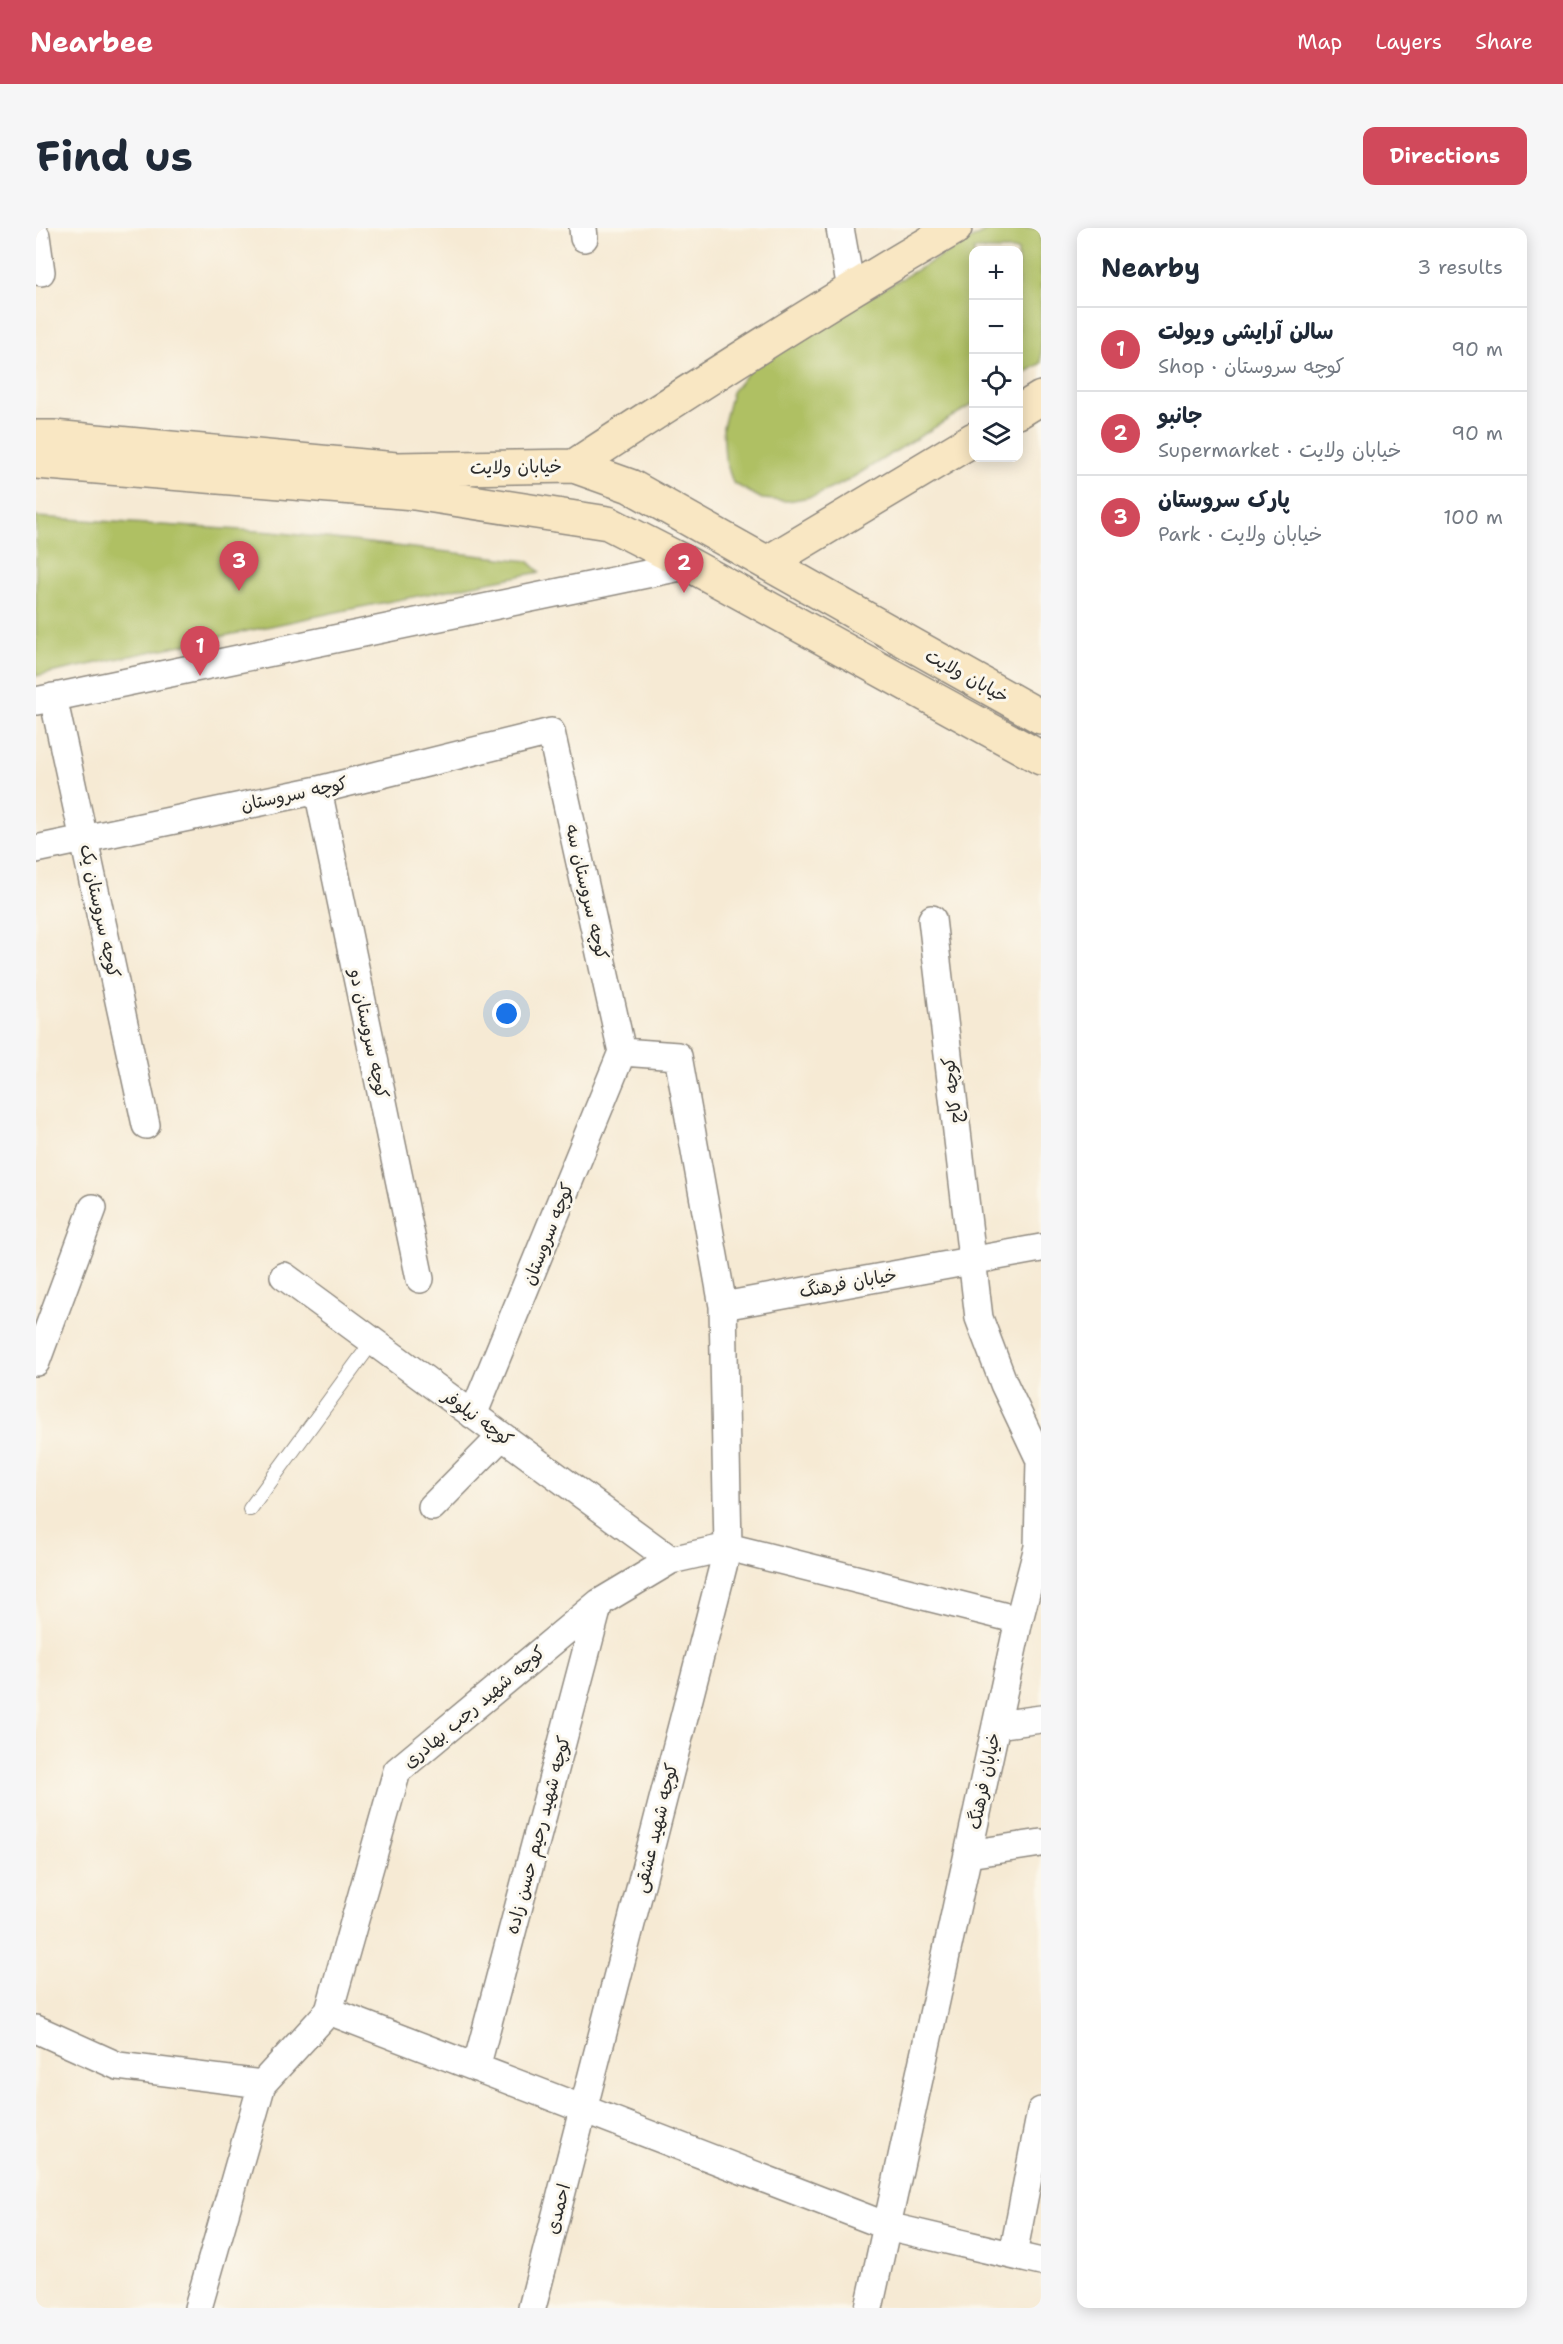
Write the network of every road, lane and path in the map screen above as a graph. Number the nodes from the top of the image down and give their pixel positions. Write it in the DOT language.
graph roads {
  1 [pos="840,228"];
  2 [pos="955,228"];
  3 [pos="36,236"];
  4 [pos="41,272"];
  5 [pos="851,289"];
  6 [pos="1041,398"];
  7 [pos="1023,409"];
  8 [pos="36,437"];
  9 [pos="969,442"];
  10 [pos="36,462"];
  11 [pos="574,466"];
  12 [pos="767,563"];
  13 [pos="690,565"];
  14 [pos="45,699"];
  15 [pos="1039,715"];
  16 [pos="551,732"];
  17 [pos="1041,758"];
  18 [pos="318,790"];
  19 [pos="85,838"];
  20 [pos="36,849"];
  21 [pos="932,919"];
  22 [pos="622,1052"];
  23 [pos="146,1125"];
  24 [pos="93,1208"];
  25 [pos="1041,1248"];
  26 [pos="973,1261"];
  27 [pos="284,1276"];
  28 [pos="420,1278"];
  29 [pos="723,1306"];
  30 [pos="373,1341"];
  31 [pos="36,1362"];
  32 [pos="473,1415"];
  33 [pos="502,1436"];
  34 [pos="432,1507"];
  35 [pos="250,1509"];
  36 [pos="728,1547"];
  37 [pos="671,1560"];
  38 [pos="600,1603"];
  39 [pos="1019,1620"];
  40 [pos="1041,1719"];
  41 [pos="996,1725"];
  42 [pos="1041,1843"];
  43 [pos="968,1854"];
  44 [pos="329,2011"];
  45 [pos="36,2029"];
  46 [pos="476,2068"];
  47 [pos="262,2084"];
  48 [pos="584,2109"];
  49 [pos="1041,2111"];
  50 [pos="887,2226"];
  51 [pos="1013,2255"];
  52 [pos="1041,2262"];
  53 [pos="198,2308"];
  54 [pos="532,2308"];
  55 [pos="869,2308"];
  1 -- 5 [label="street"];
  2 -- 5 [label="main road"];
  3 -- 4 [label="street"];
  5 -- 11 [label="main road"];
  6 -- 7 [label="main road"];
  8 -- 11 [label="main road, خیابان ولایت"];
  9 -- 12 [label="main road"];
  10 -- 13 [label="main road, خیابان ولایت"];
  11 -- 12 [label="main road, خیابان ولایت"];
  12 -- 15 [label="main road, خیابان ولایت"];
  13 -- 14 [label="street"];
  13 -- 17 [label="main road, خیابان ولایت"];
  14 -- 19 [label="street, کوچه سروستان یک"];
  16 -- 18 [label="street, کوچه سروستان"];
  16 -- 22 [label="street, کوچه سروستان سه"];
  18 -- 19 [label="street, کوچه سروستان"];
  18 -- 28 [label="street, کوچه سروستان دو"];
  19 -- 20 [label="street, کوچه سروستان"];
  19 -- 23 [label="street, کوچه سروستان یک"];
  21 -- 26 [label="street, کوچه کاج"];
  22 -- 29 [label="street, کوچه شهید عشقی"];
  22 -- 32 [label="street, کوچه سروستان"];
  24 -- 31 [label="street"];
  25 -- 26 [label="street, خیابان فرهنگ"];
  26 -- 29 [label="street, خیابان فرهنگ"];
  26 -- 39 [label="street, خیابان فرهنگ"];
  27 -- 30 [label="street, کوچه نیلوفر"];
  29 -- 36 [label="street, کوچه شهید عشقی"];
  30 -- 32 [label="street, کوچه نیلوفر"];
  30 -- 35 [label="lane"];
  32 -- 33 [label="street, کوچه نیلوفر"];
  33 -- 34 [label="street"];
  33 -- 37 [label="street, کوچه نیلوفر"];
  36 -- 37 [label="street, کوچه شهید رجب بهادری"];
  36 -- 39 [label="street"];
  36 -- 48 [label="street, کوچه شهید عشقی"];
  37 -- 38 [label="street, کوچه شهید رجب بهادری"];
  38 -- 44 [label="street, کوچه شهید رجب بهادری"];
  38 -- 46 [label="street, کوچه شهید رحیم حسن زاده"];
  39 -- 41 [label="street, خیابان فرهنگ"];
  40 -- 41 [label="street"];
  41 -- 43 [label="street, خیابان فرهنگ"];
  42 -- 43 [label="street"];
  43 -- 50 [label="street, خیابان فرهنگ"];
  44 -- 46 [label="street"];
  44 -- 47 [label="street, کوچه شهید رجب بهادری"];
  45 -- 47 [label="street"];
  46 -- 48 [label="street"];
  47 -- 53 [label="street"];
  48 -- 50 [label="street"];
  48 -- 54 [label="street, احمدی"];
  49 -- 51 [label="street"];
  50 -- 51 [label="street"];
  50 -- 55 [label="street, خیابان فرهنگ"];
  51 -- 52 [label="street"];
}
